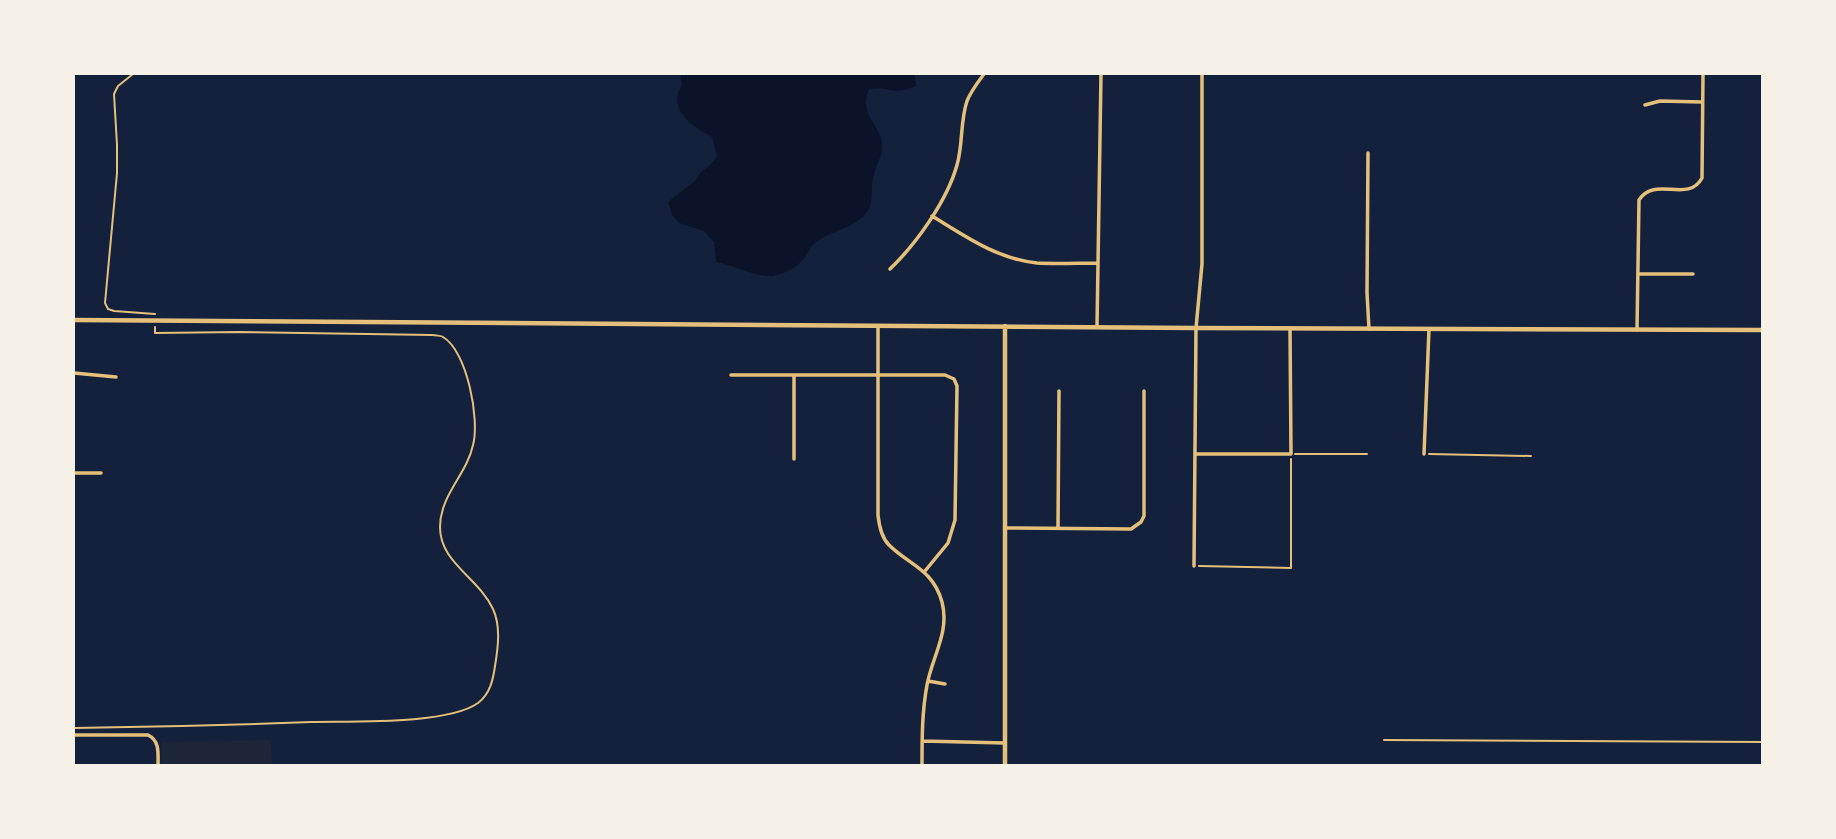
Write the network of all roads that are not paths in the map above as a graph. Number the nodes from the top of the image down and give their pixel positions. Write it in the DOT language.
graph roads {
  1 [pos="984,74"];
  2 [pos="1101,74"];
  3 [pos="1202,74"];
  4 [pos="1703,74"];
  5 [pos="1703,102"];
  6 [pos="1645,105"];
  7 [pos="1367,153"];
  8 [pos="932,216"];
  9 [pos="1098,263"];
  10 [pos="890,269"];
  11 [pos="1638,274"];
  12 [pos="1693,274"];
  13 [pos="74,320"];
  14 [pos="878,326"];
  15 [pos="1005,326"];
  16 [pos="1097,327"];
  17 [pos="1196,328"];
  18 [pos="1290,328"];
  19 [pos="1369,329"];
  20 [pos="1429,329"];
  21 [pos="1637,330"];
  22 [pos="1762,330"];
  23 [pos="74,373"];
  24 [pos="731,375"];
  25 [pos="794,375"];
  26 [pos="878,375"];
  27 [pos="116,377"];
  28 [pos="1059,391"];
  29 [pos="1144,391"];
  30 [pos="1195,454"];
  31 [pos="1424,454"];
  32 [pos="794,459"];
  33 [pos="74,472"];
  34 [pos="101,473"];
  35 [pos="1005,528"];
  36 [pos="1058,528"];
  37 [pos="1194,566"];
  38 [pos="925,571"];
  39 [pos="928,681"];
  40 [pos="946,684"];
  41 [pos="74,735"];
  42 [pos="1384,740"];
  43 [pos="922,741"];
  44 [pos="1762,742"];
  45 [pos="1005,743"];
  46 [pos="158,765"];
  47 [pos="922,765"];
  48 [pos="1004,765"];
  1 -- 8 [label="street"];
  2 -- 9 [label="street"];
  3 -- 17 [label="street"];
  4 -- 5 [label="street"];
  5 -- 6 [label="street"];
  5 -- 11 [label="street"];
  7 -- 19 [label="street"];
  8 -- 9 [label="street"];
  8 -- 10 [label="street"];
  9 -- 16 [label="street"];
  11 -- 12 [label="street"];
  11 -- 21 [label="street"];
  13 -- 14 [label="street"];
  14 -- 15 [label="street"];
  14 -- 26 [label="street"];
  15 -- 16 [label="street"];
  15 -- 35 [label="street"];
  16 -- 17 [label="street"];
  17 -- 18 [label="street"];
  17 -- 30 [label="street"];
  18 -- 19 [label="street"];
  18 -- 30 [label="street"];
  19 -- 20 [label="street"];
  20 -- 21 [label="street"];
  20 -- 31 [label="street"];
  21 -- 22 [label="street"];
  23 -- 27 [label="street"];
  24 -- 25 [label="street"];
  25 -- 26 [label="street"];
  25 -- 32 [label="street"];
  26 -- 38 [label="street"];
  26 -- 38 [label="street"];
  28 -- 36 [label="street"];
  29 -- 36 [label="street"];
  30 -- 37 [label="street"];
  33 -- 34 [label="street"];
  35 -- 36 [label="street"];
  35 -- 45 [label="street"];
  38 -- 39 [label="street"];
  39 -- 40 [label="street"];
  39 -- 43 [label="street"];
  41 -- 46 [label="street"];
  42 -- 44 [label="lane"];
  43 -- 45 [label="street"];
  43 -- 47 [label="street"];
  45 -- 48 [label="street"];
}
